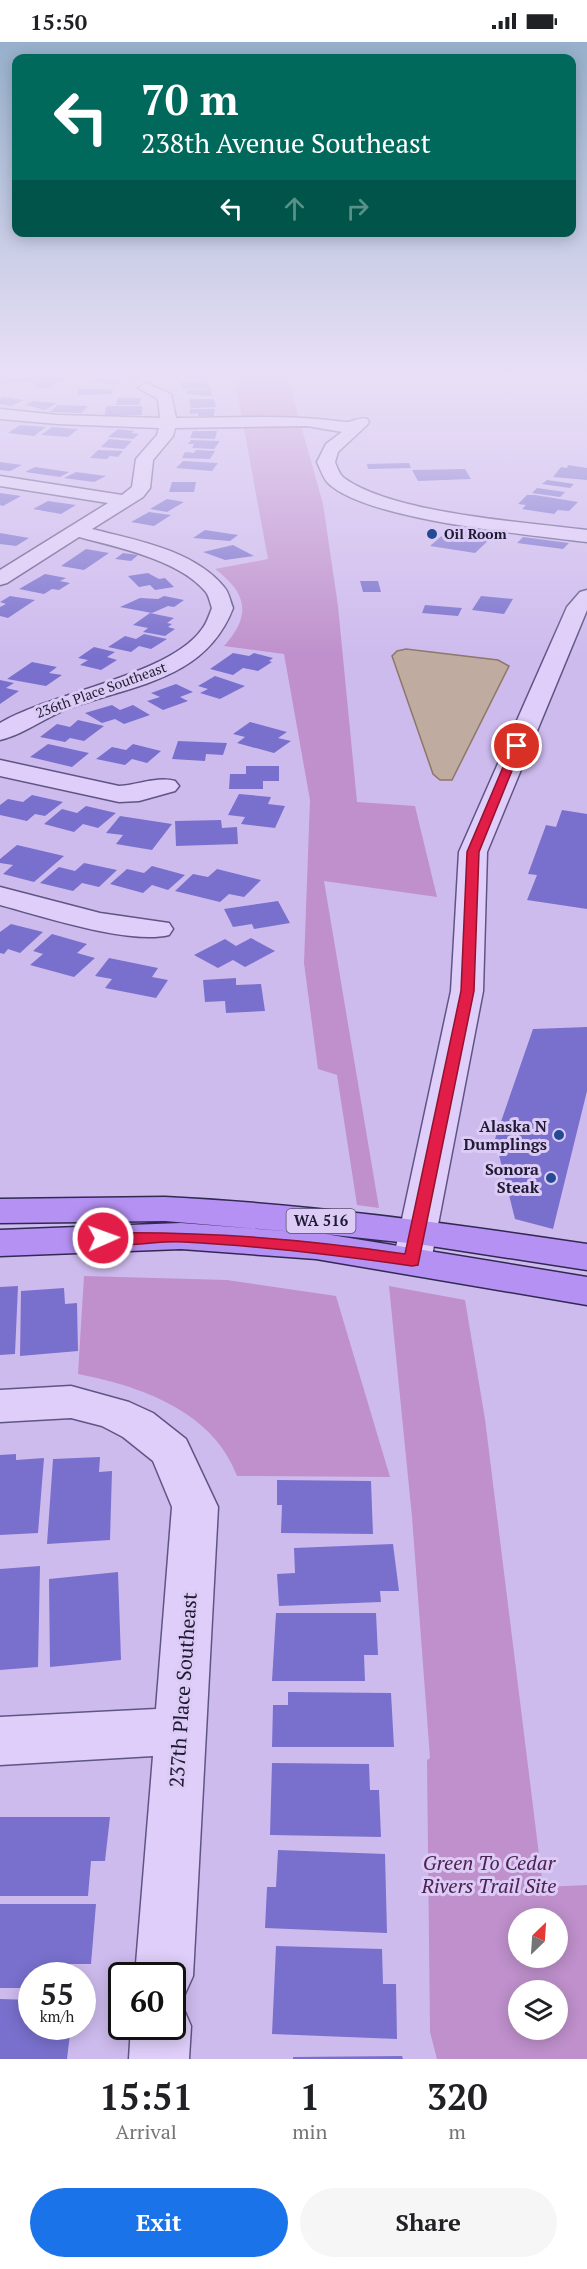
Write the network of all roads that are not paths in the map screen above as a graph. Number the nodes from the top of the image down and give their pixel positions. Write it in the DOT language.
graph roads {
  1 [pos="142,469"];
  2 [pos="327,469"];
  3 [pos="0,481"];
  4 [pos="127,501"];
  5 [pos="77,531"];
  6 [pos="587,536"];
  7 [pos="0,558"];
  8 [pos="27,562"];
  9 [pos="0,579"];
  10 [pos="587,596"];
  11 [pos="0,734"];
  12 [pos="0,768"];
  13 [pos="166,786"];
  14 [pos="0,896"];
  15 [pos="158,929"];
  16 [pos="0,1211"];
  17 [pos="0,1243"];
  18 [pos="415,1246"];
  19 [pos="587,1257"];
  20 [pos="587,1292"];
  21 [pos="0,1406"];
  22 [pos="180,1731"];
  23 [pos="0,1741"];
  24 [pos="166,1962"];
  25 [pos="160,2040"];
  26 [pos="159,2059"];
  1 -- 4 [label="street"];
  2 -- 6 [label="street"];
  3 -- 4 [label="street"];
  4 -- 5 [label="street"];
  5 -- 8 [label="street"];
  5 -- 11 [label="street, 236th Place Southeast"];
  7 -- 8 [label="street"];
  8 -- 9 [label="street"];
  10 -- 18 [label="street"];
  12 -- 13 [label="street"];
  14 -- 15 [label="street"];
  16 -- 18 [label="main road, WA 516"];
  17 -- 18 [label="main road, WA 516"];
  18 -- 19 [label="main road, WA 516"];
  18 -- 20 [label="main road, WA 516"];
  21 -- 22 [label="street, 237th Place Southeast"];
  22 -- 23 [label="street"];
  22 -- 24 [label="street, 237th Place Southeast"];
  25 -- 26 [label="street"];
}
